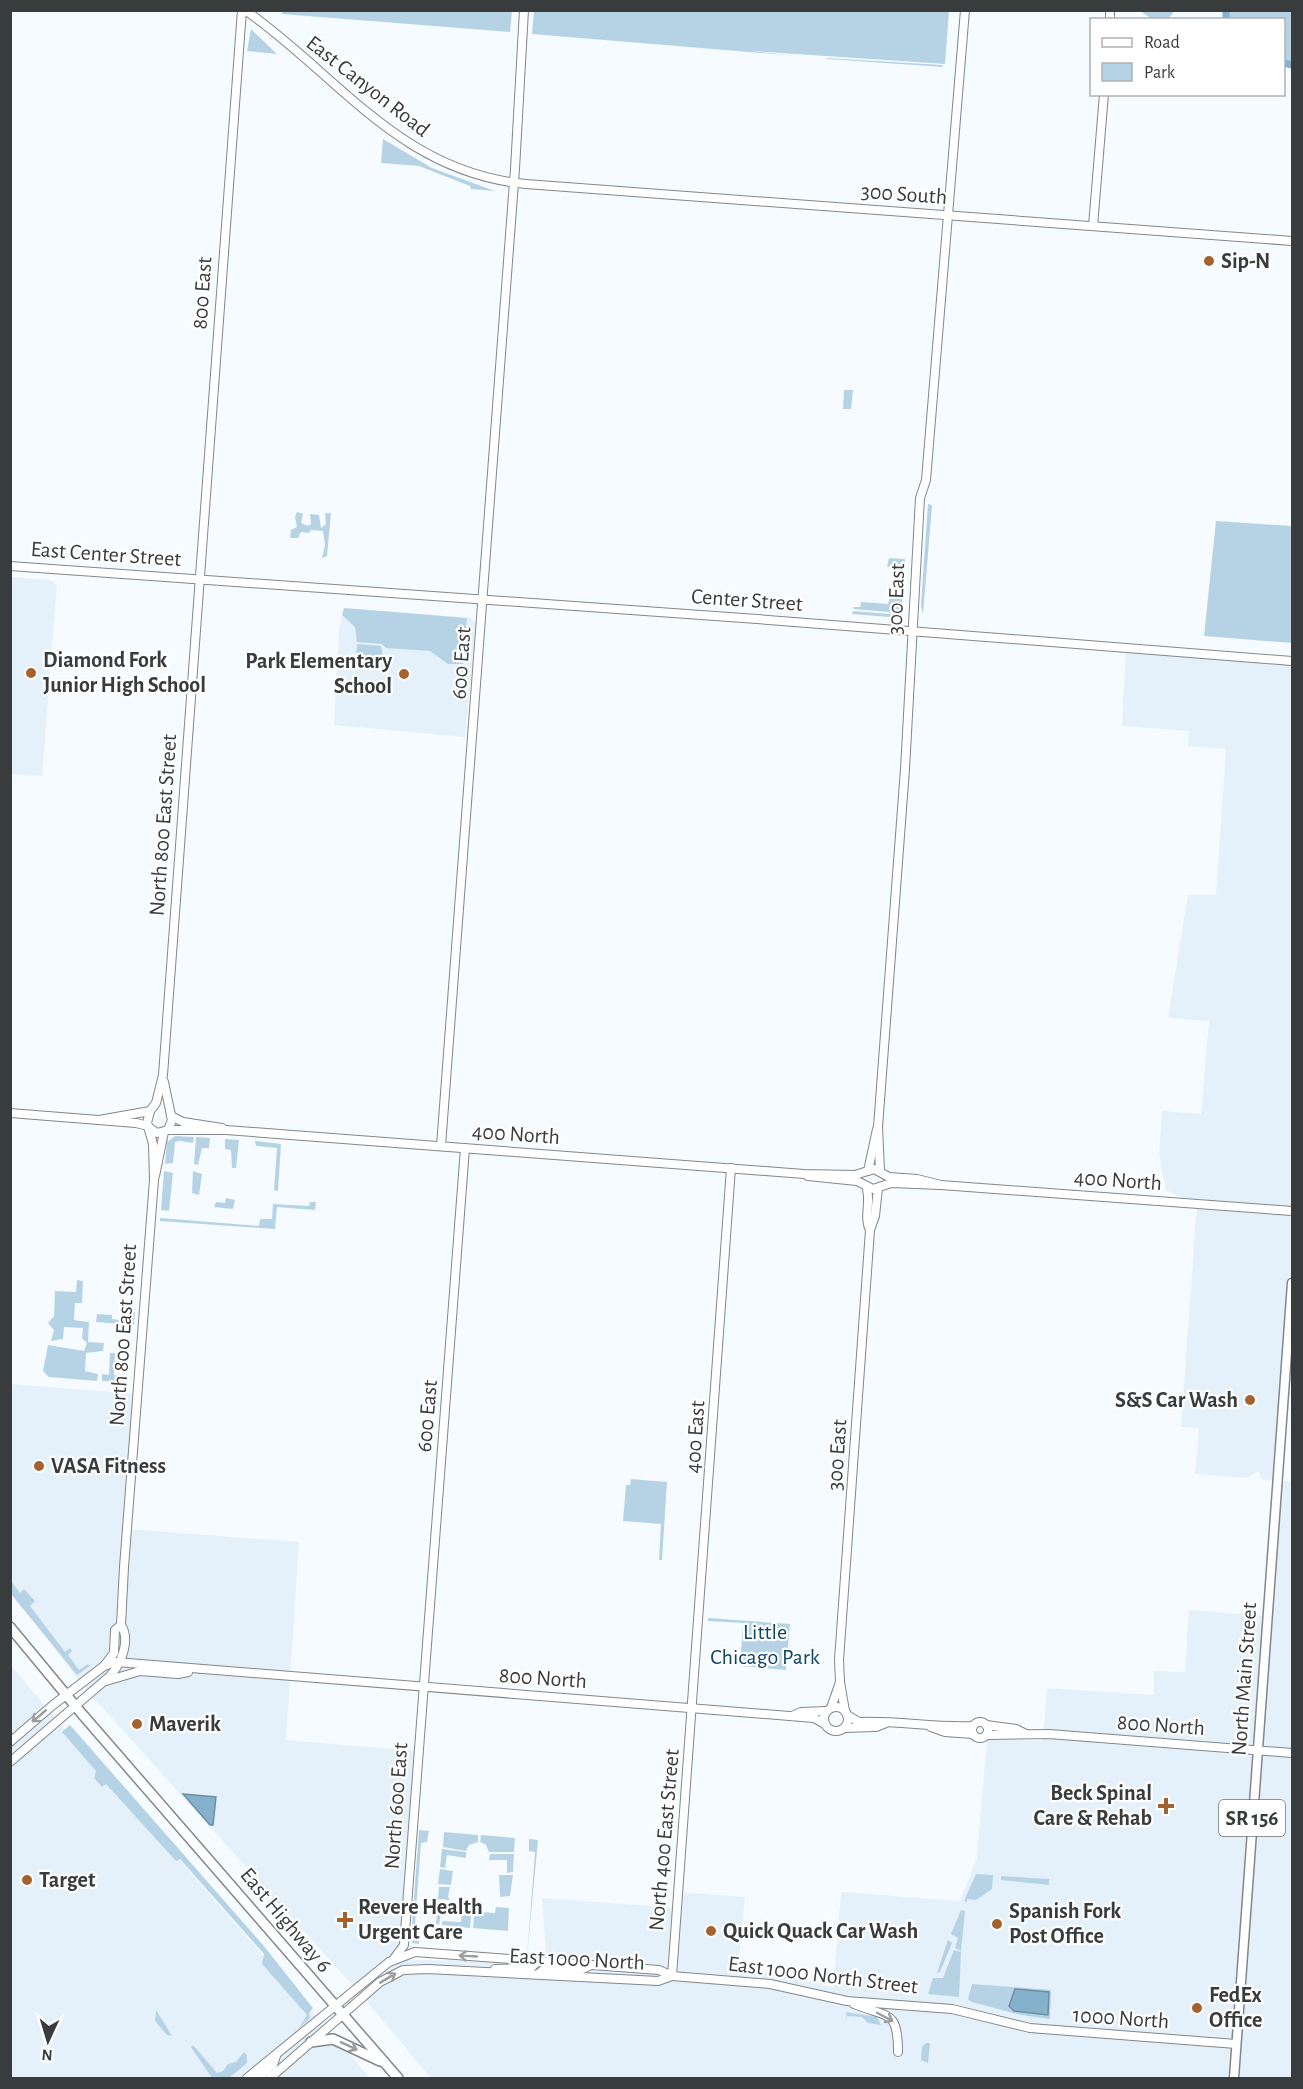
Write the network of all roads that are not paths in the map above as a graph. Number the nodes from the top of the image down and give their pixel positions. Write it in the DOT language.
graph roads {
  1 [pos="243,10"];
  2 [pos="524,10"];
  3 [pos="965,10"];
  4 [pos="1104,96"];
  5 [pos="513,182"];
  6 [pos="948,216"];
  7 [pos="1093,226"];
  8 [pos="1293,242"];
  9 [pos="10,566"];
  10 [pos="200,578"];
  11 [pos="483,600"];
  12 [pos="913,631"];
  13 [pos="1293,661"];
  14 [pos="163,1075"];
  15 [pos="151,1110"];
  16 [pos="10,1113"];
  17 [pos="170,1114"];
  18 [pos="99,1120"];
  19 [pos="149,1127"];
  20 [pos="878,1127"];
  21 [pos="226,1130"];
  22 [pos="166,1131"];
  23 [pos="441,1146"];
  24 [pos="465,1148"];
  25 [pos="731,1168"];
  26 [pos="867,1172"];
  27 [pos="881,1172"];
  28 [pos="804,1174"];
  29 [pos="154,1180"];
  30 [pos="865,1185"];
  31 [pos="941,1185"];
  32 [pos="880,1187"];
  33 [pos="1293,1211"];
  34 [pos="870,1230"];
  35 [pos="1293,1283"];
  36 [pos="121,1625"];
  37 [pos="10,1627"];
  38 [pos="123,1647"];
  39 [pos="114,1653"];
  40 [pos="120,1663"];
  41 [pos="104,1666"];
  42 [pos="155,1666"];
  43 [pos="140,1671"];
  44 [pos="195,1671"];
  45 [pos="103,1682"];
  46 [pos="840,1682"];
  47 [pos="422,1688"];
  48 [pos="67,1695"];
  49 [pos="75,1705"];
  50 [pos="693,1707"];
  51 [pos="829,1710"];
  52 [pos="846,1713"];
  53 [pos="792,1716"];
  54 [pos="886,1723"];
  55 [pos="825,1724"];
  56 [pos="986,1725"];
  57 [pos="844,1728"];
  58 [pos="973,1730"];
  59 [pos="1026,1734"];
  60 [pos="986,1735"];
  61 [pos="10,1742"];
  62 [pos="1257,1750"];
  63 [pos="1293,1753"];
  64 [pos="10,1762"];
  65 [pos="404,1945"];
  66 [pos="415,1952"];
  67 [pos="393,1960"];
  68 [pos="538,1961"];
  69 [pos="590,1965"];
  70 [pos="485,1972"];
  71 [pos="538,1974"];
  72 [pos="672,1976"];
  73 [pos="847,2001"];
  74 [pos="334,2006"];
  75 [pos="344,2016"];
  76 [pos="1005,2023"];
  77 [pos="311,2042"];
  78 [pos="1236,2044"];
  79 [pos="898,2052"];
  80 [pos="277,2055"];
  81 [pos="384,2064"];
  82 [pos="247,2079"];
  83 [pos="258,2079"];
  84 [pos="270,2079"];
  85 [pos="398,2079"];
  86 [pos="1234,2079"];
  1 -- 5 [label="street, East Canyon Road"];
  1 -- 10 [label="street, 800 East"];
  2 -- 5 [label="street, 600 East"];
  3 -- 6 [label="street, 300 East"];
  4 -- 7 [label="street"];
  5 -- 6 [label="street, 300 South"];
  5 -- 11 [label="street, 600 East"];
  6 -- 7 [label="street, 300 South"];
  6 -- 12 [label="street, 300 East"];
  7 -- 8 [label="street, 300 South"];
  9 -- 10 [label="street, East Center Street"];
  10 -- 11 [label="street, Center Street"];
  10 -- 14 [label="street, North 800 East Street"];
  11 -- 12 [label="street, Center Street"];
  11 -- 23 [label="street, 600 East"];
  12 -- 13 [label="street, Center Street"];
  12 -- 20 [label="street, 300 East"];
  14 -- 15 [label="street"];
  14 -- 17 [label="street"];
  15 -- 17 [label="street"];
  15 -- 18 [label="street"];
  15 -- 19 [label="street"];
  16 -- 18 [label="street"];
  17 -- 21 [label="street"];
  17 -- 22 [label="street"];
  18 -- 19 [label="street"];
  19 -- 22 [label="street"];
  19 -- 29 [label="street"];
  20 -- 26 [label="street, 300 East"];
  20 -- 27 [label="street, 300 East"];
  21 -- 22 [label="street"];
  21 -- 23 [label="street, 400 North"];
  22 -- 29 [label="street"];
  23 -- 24 [label="street, 400 North"];
  24 -- 25 [label="street, 400 North"];
  24 -- 47 [label="street, 600 East"];
  25 -- 28 [label="street, 400 North"];
  25 -- 50 [label="street, 400 East"];
  26 -- 27 [label="street, 400 North"];
  26 -- 28 [label="street, 400 North"];
  26 -- 30 [label="street, 300 East"];
  27 -- 31 [label="street, 400 North"];
  27 -- 32 [label="street, 300 East"];
  28 -- 30 [label="street, 400 North"];
  29 -- 36 [label="street, North 800 East Street"];
  30 -- 32 [label="street, 400 North"];
  30 -- 34 [label="street, 300 East"];
  31 -- 32 [label="street, 400 North"];
  31 -- 33 [label="street, 400 North"];
  32 -- 34 [label="street, 300 East"];
  34 -- 46 [label="street, 300 East"];
  35 -- 62 [label="main road, North Main Street / SR 156"];
  36 -- 38 [label="street"];
  36 -- 39 [label="street"];
  37 -- 48 [label="highway"];
  38 -- 40 [label="street"];
  38 -- 42 [label="street"];
  39 -- 40 [label="street"];
  39 -- 41 [label="street"];
  40 -- 41 [label="street"];
  40 -- 42 [label="street"];
  40 -- 43 [label="street"];
  40 -- 45 [label="street"];
  41 -- 48 [label="street"];
  42 -- 44 [label="street"];
  43 -- 44 [label="street"];
  43 -- 45 [label="street"];
  44 -- 47 [label="street, 800 North"];
  45 -- 49 [label="street"];
  46 -- 51 [label="street, 300 East"];
  46 -- 52 [label="street, 300 East"];
  47 -- 50 [label="street, 800 North"];
  47 -- 65 [label="street, North 600 East"];
  48 -- 49 [label="highway"];
  48 -- 61 [label="street, one-way"];
  49 -- 64 [label="street"];
  49 -- 74 [label="highway, East Highway 6"];
  50 -- 53 [label="street, 800 North"];
  50 -- 72 [label="street, North 400 East Street"];
  51 -- 52 [label="street"];
  51 -- 53 [label="street, 800 North"];
  51 -- 55 [label="street"];
  52 -- 54 [label="street"];
  52 -- 57 [label="street"];
  53 -- 55 [label="street, 800 North"];
  54 -- 57 [label="street"];
  54 -- 58 [label="street"];
  55 -- 57 [label="street"];
  56 -- 58 [label="street, 800 North"];
  56 -- 59 [label="street, 800 North"];
  56 -- 60 [label="street"];
  58 -- 60 [label="street, 800 North"];
  59 -- 60 [label="street, 800 North"];
  59 -- 62 [label="street, 800 North"];
  62 -- 63 [label="street, 800 North"];
  62 -- 78 [label="main road, North Main Street / SR 156"];
  65 -- 66 [label="street, East 1000 North"];
  65 -- 67 [label="street"];
  66 -- 67 [label="street, East 1000 North"];
  68 -- 66 [label="street, East 1000 North, one-way"];
  67 -- 74 [label="street, East 1000 North"];
  68 -- 69 [label="street, East 1000 North"];
  68 -- 70 [label="street"];
  69 -- 71 [label="street"];
  69 -- 72 [label="street, East 1000 North"];
  70 -- 71 [label="street, East 1000 North"];
  75 -- 70 [label="street, East 1000 North, one-way"];
  71 -- 72 [label="street, East 1000 North"];
  72 -- 73 [label="street, East 1000 North Street"];
  73 -- 76 [label="street, East 1000 North Street"];
  73 -- 79 [label="street, one-way"];
  74 -- 75 [label="highway, East Highway 6"];
  74 -- 80 [label="street, East 1000 North"];
  75 -- 77 [label="street, East 1000 North"];
  75 -- 81 [label="highway, East Highway 6"];
  76 -- 78 [label="street, 1000 North"];
  77 -- 81 [label="highway, one-way"];
  77 -- 84 [label="street, East 1000 North"];
  78 -- 86 [label="main road, North Main Street / SR 156"];
  80 -- 82 [label="street"];
  80 -- 83 [label="street"];
  81 -- 85 [label="highway, East Highway 6"];
}
